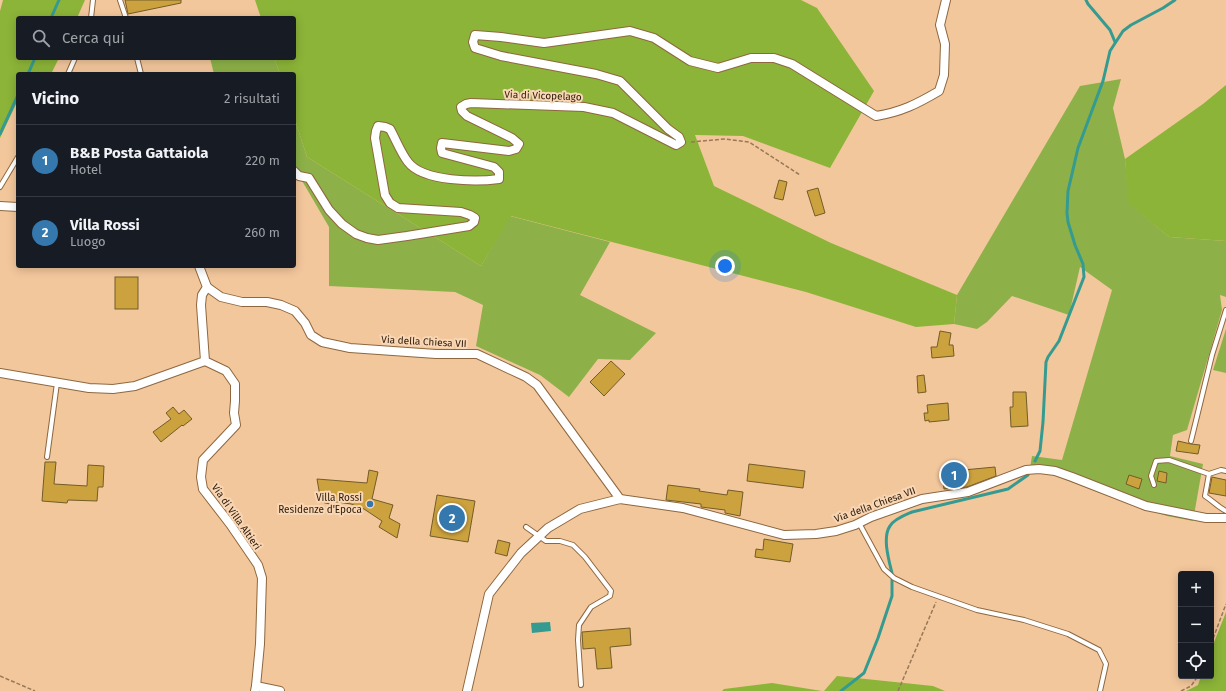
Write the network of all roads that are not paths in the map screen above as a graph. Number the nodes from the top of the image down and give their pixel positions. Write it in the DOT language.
graph roads {
  1 [pos="93,0"];
  2 [pos="120,0"];
  3 [pos="946,0"];
  4 [pos="91,16"];
  5 [pos="125,16"];
  6 [pos="73,60"];
  7 [pos="138,60"];
  8 [pos="69,72"];
  9 [pos="140,72"];
  10 [pos="16,160"];
  11 [pos="296,172"];
  12 [pos="0,187"];
  13 [pos="0,206"];
  14 [pos="16,207"];
  15 [pos="200,268"];
  16 [pos="207,287"];
  17 [pos="1226,310"];
  18 [pos="205,361"];
  19 [pos="0,373"];
  20 [pos="57,383"];
  21 [pos="1191,441"];
  22 [pos="47,457"];
  23 [pos="1226,471"];
  24 [pos="1209,474"];
  25 [pos="1154,485"];
  26 [pos="620,499"];
  27 [pos="1226,511"];
  28 [pos="1226,518"];
  29 [pos="859,523"];
  30 [pos="526,526"];
  31 [pos="539,536"];
  32 [pos="581,685"];
  33 [pos="256,689"];
  34 [pos="280,691"];
  35 [pos="467,691"];
  36 [pos="1100,691"];
  1 -- 4 [label="lane"];
  2 -- 5 [label="lane"];
  3 -- 11 [label="street, Via di Vicopelago"];
  6 -- 8 [label="lane"];
  7 -- 9 [label="lane"];
  10 -- 12 [label="lane"];
  13 -- 14 [label="street"];
  15 -- 16 [label="street"];
  16 -- 18 [label="street"];
  16 -- 26 [label="street, Via della Chiesa VII"];
  17 -- 21 [label="lane"];
  18 -- 20 [label="street"];
  18 -- 33 [label="street, Via di Villa Altieri"];
  19 -- 20 [label="street"];
  20 -- 22 [label="lane"];
  23 -- 24 [label="lane"];
  24 -- 25 [label="lane"];
  24 -- 27 [label="lane"];
  26 -- 29 [label="street, Via della Chiesa VII"];
  26 -- 31 [label="street, Via della Chiesa VII"];
  28 -- 29 [label="street, Via della Chiesa VII"];
  29 -- 36 [label="lane"];
  30 -- 31 [label="lane"];
  31 -- 32 [label="lane"];
  31 -- 35 [label="street, Via della Chiesa VII"];
  33 -- 34 [label="street"];
}
